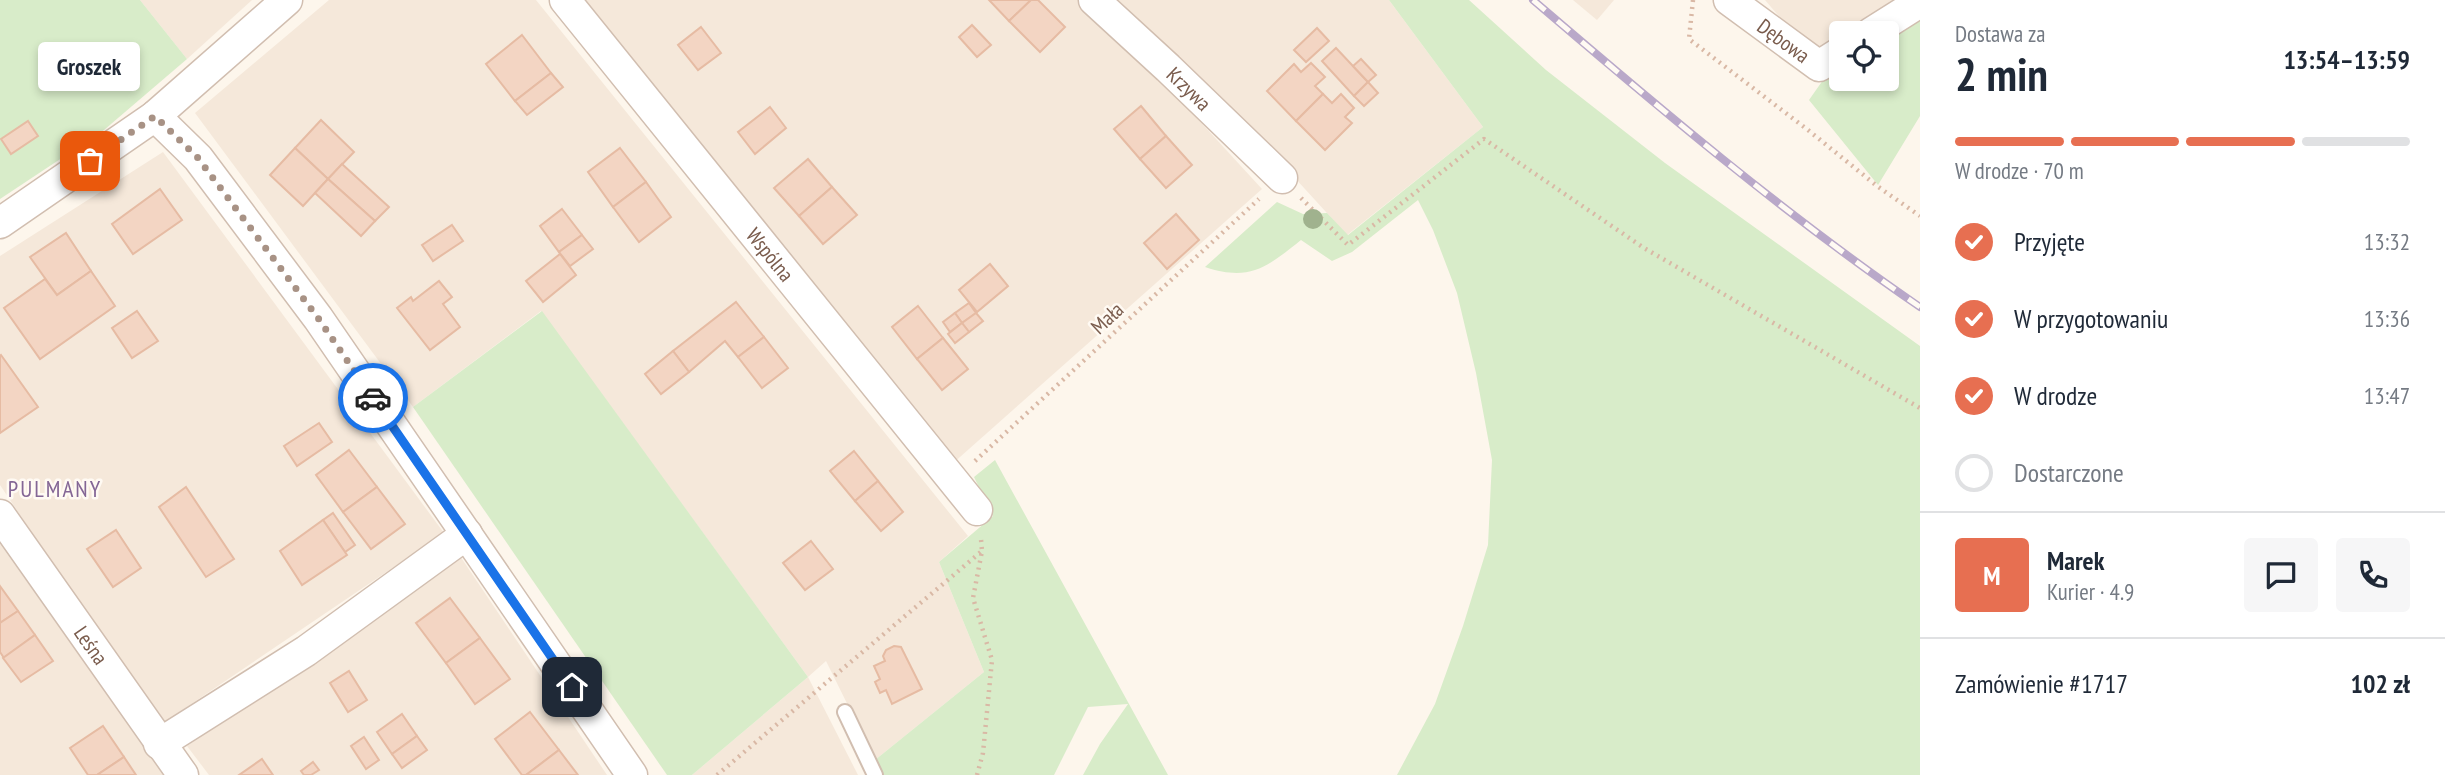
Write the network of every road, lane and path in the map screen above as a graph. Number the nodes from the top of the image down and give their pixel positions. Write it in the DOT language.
graph roads {
  1 [pos="287,0"];
  2 [pos="565,0"];
  3 [pos="1094,0"];
  4 [pos="1693,0"];
  5 [pos="1729,0"];
  6 [pos="1920,2"];
  7 [pos="1890,21"];
  8 [pos="1829,60"];
  9 [pos="155,116"];
  10 [pos="1282,178"];
  11 [pos="1920,216"];
  12 [pos="0,223"];
  13 [pos="1920,408"];
  14 [pos="954,480"];
  15 [pos="977,510"];
  16 [pos="0,515"];
  17 [pos="467,534"];
  18 [pos="982,551"];
  19 [pos="845,712"];
  20 [pos="159,744"];
  21 [pos="183,775"];
  22 [pos="632,775"];
  23 [pos="717,775"];
  24 [pos="875,775"];
  25 [pos="977,775"];
  1 -- 9 [label="street"];
  2 -- 14 [label="street, Wspólna"];
  3 -- 10 [label="street, Krzywa"];
  4 -- 11 [label="path"];
  5 -- 8 [label="street, Dębowa"];
  6 -- 7 [label="street"];
  9 -- 12 [label="street"];
  9 -- 17 [label="street"];
  10 -- 13 [label="path"];
  10 -- 14 [label="path, Mała"];
  14 -- 15 [label="street, Wspólna"];
  15 -- 18 [label="path"];
  16 -- 20 [label="street, Leśna"];
  17 -- 20 [label="street"];
  17 -- 22 [label="street"];
  18 -- 23 [label="path"];
  18 -- 25 [label="path"];
  19 -- 24 [label="lane"];
  20 -- 21 [label="street, Leśna"];
}
